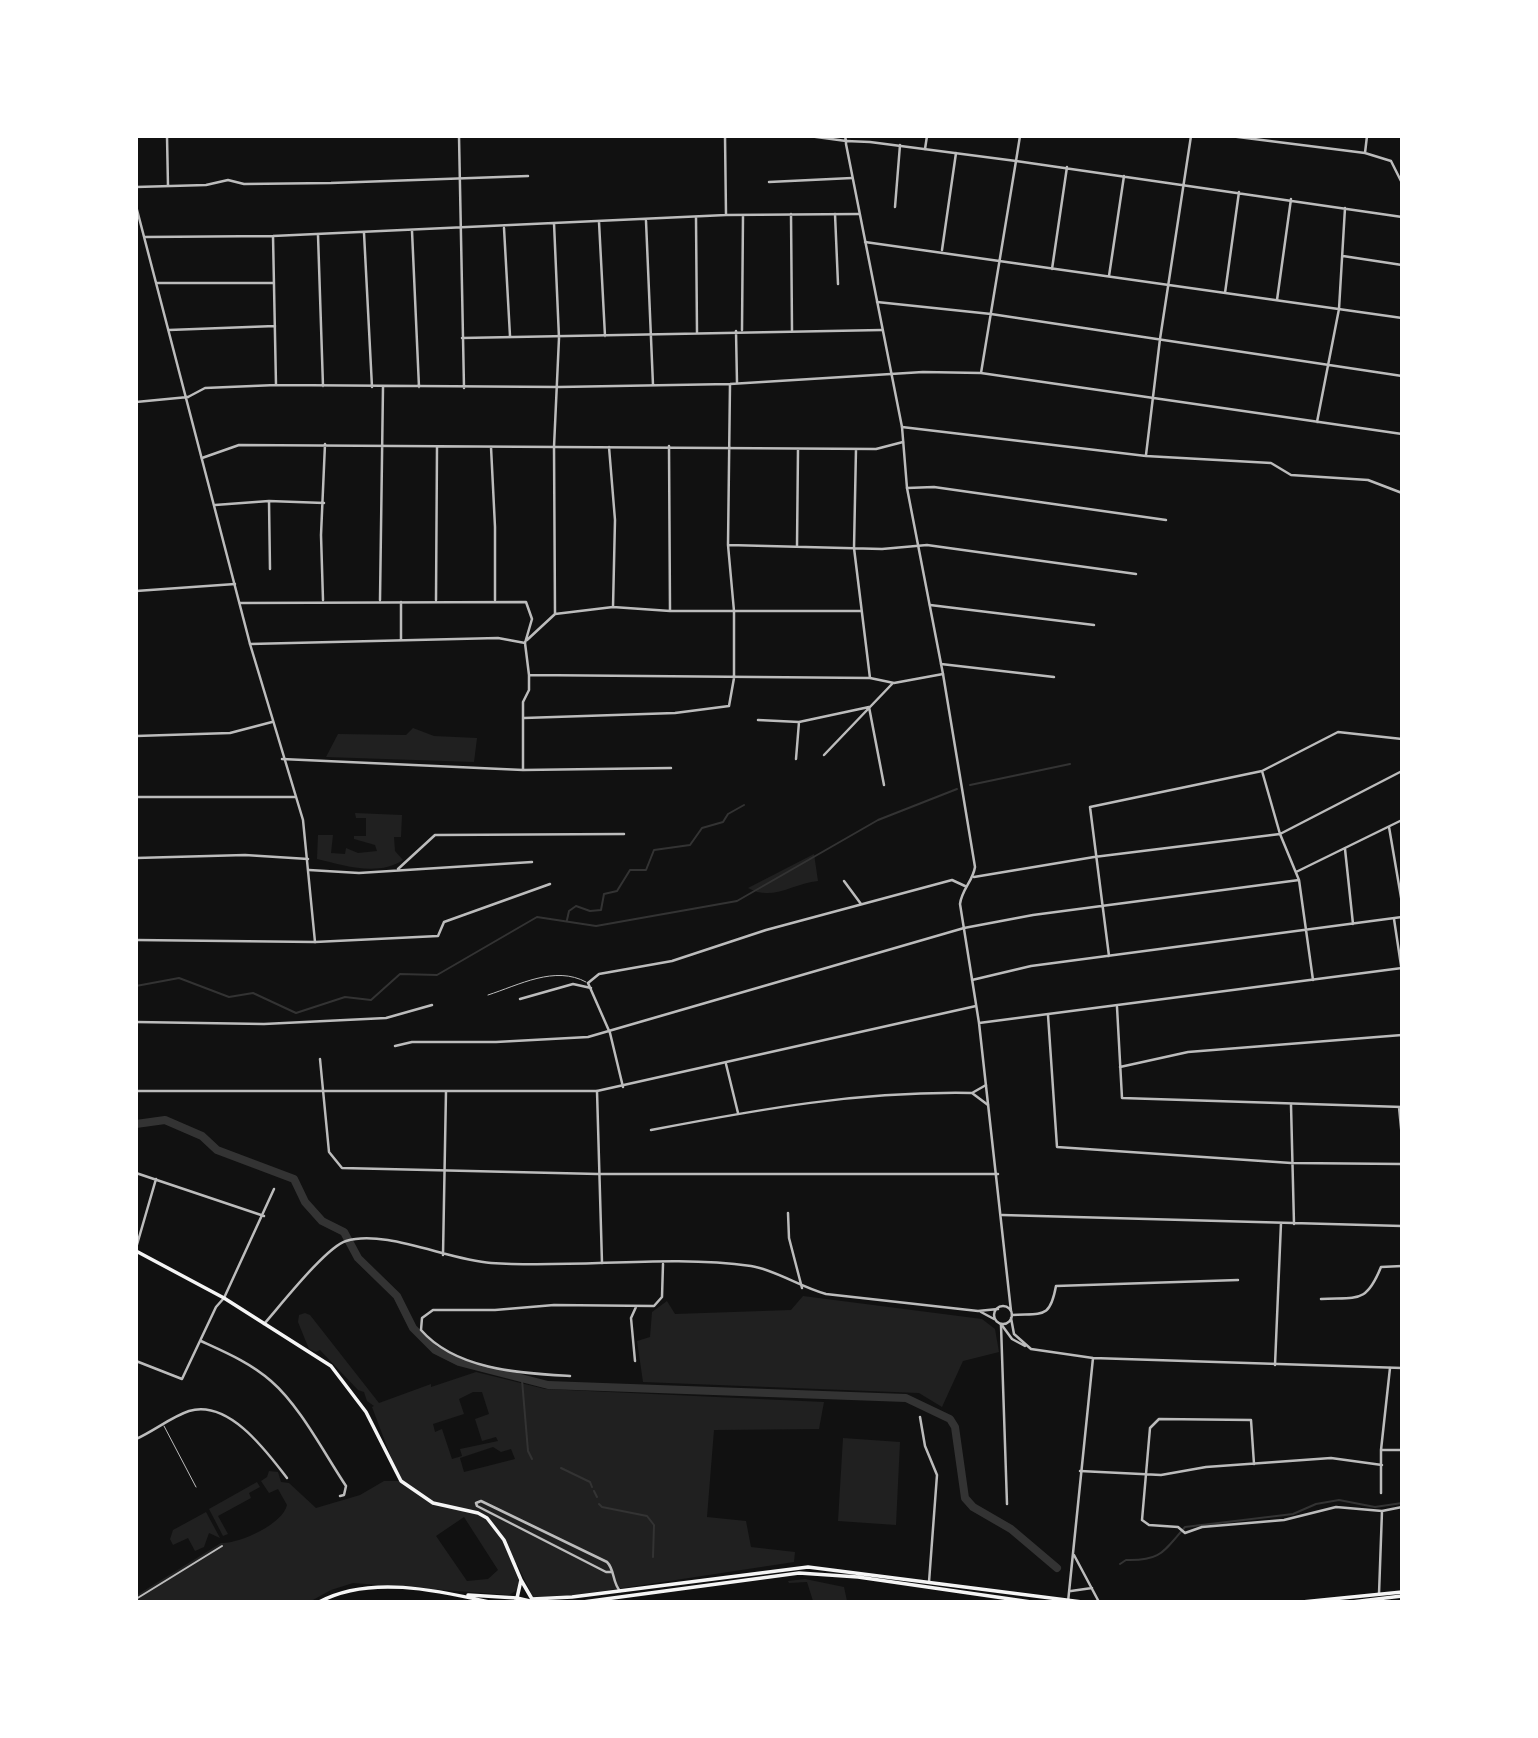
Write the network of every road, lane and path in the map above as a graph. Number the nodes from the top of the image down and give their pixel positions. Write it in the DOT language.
graph roads {
  1 [pos="167,136"];
  2 [pos="458,136"];
  3 [pos="725,136"];
  4 [pos="809,136"];
  5 [pos="870,136"];
  6 [pos="927,136"];
  7 [pos="1020,136"];
  8 [pos="1191,136"];
  9 [pos="1230,136"];
  10 [pos="1367,136"];
  11 [pos="846,139"];
  12 [pos="870,142"];
  13 [pos="900,145"];
  14 [pos="925,149"];
  15 [pos="956,153"];
  16 [pos="1365,153"];
  17 [pos="1016,161"];
  18 [pos="1067,167"];
  19 [pos="1125,175"];
  20 [pos="528,176"];
  21 [pos="852,178"];
  22 [pos="460,180"];
  23 [pos="769,182"];
  24 [pos="1184,183"];
  25 [pos="1402,183"];
  26 [pos="136,187"];
  27 [pos="169,187"];
  28 [pos="1239,191"];
  29 [pos="1291,200"];
  30 [pos="136,206"];
  31 [pos="895,206"];
  32 [pos="1345,208"];
  33 [pos="791,214"];
  34 [pos="835,214"];
  35 [pos="859,214"];
  36 [pos="726,215"];
  37 [pos="743,215"];
  38 [pos="1402,216"];
  39 [pos="696,217"];
  40 [pos="646,220"];
  41 [pos="599,222"];
  42 [pos="554,223"];
  43 [pos="136,225"];
  44 [pos="142,225"];
  45 [pos="504,226"];
  46 [pos="458,229"];
  47 [pos="412,231"];
  48 [pos="364,232"];
  49 [pos="318,234"];
  50 [pos="273,236"];
  51 [pos="145,237"];
  52 [pos="865,242"];
  53 [pos="942,251"];
  54 [pos="1343,257"];
  55 [pos="999,260"];
  56 [pos="1402,265"];
  57 [pos="1052,269"];
  58 [pos="1109,276"];
  59 [pos="157,283"];
  60 [pos="274,284"];
  61 [pos="838,284"];
  62 [pos="1169,284"];
  63 [pos="1226,293"];
  64 [pos="1277,300"];
  65 [pos="877,302"];
  66 [pos="1339,309"];
  67 [pos="991,314"];
  68 [pos="1402,318"];
  69 [pos="276,326"];
  70 [pos="169,330"];
  71 [pos="742,330"];
  72 [pos="792,330"];
  73 [pos="882,330"];
  74 [pos="736,331"];
  75 [pos="697,333"];
  76 [pos="510,336"];
  77 [pos="605,336"];
  78 [pos="651,336"];
  79 [pos="462,338"];
  80 [pos="559,338"];
  81 [pos="1160,339"];
  82 [pos="1326,365"];
  83 [pos="981,373"];
  84 [pos="892,374"];
  85 [pos="1402,376"];
  86 [pos="737,383"];
  87 [pos="730,384"];
  88 [pos="276,385"];
  89 [pos="653,385"];
  90 [pos="323,386"];
  91 [pos="372,387"];
  92 [pos="383,387"];
  93 [pos="418,387"];
  94 [pos="464,387"];
  95 [pos="559,387"];
  96 [pos="188,397"];
  97 [pos="1152,400"];
  98 [pos="136,402"];
  99 [pos="1317,422"];
  100 [pos="902,427"];
  101 [pos="1402,434"];
  102 [pos="903,442"];
  103 [pos="325,444"];
  104 [pos="382,446"];
  105 [pos="669,446"];
  106 [pos="437,447"];
  107 [pos="491,447"];
  108 [pos="554,447"];
  109 [pos="610,447"];
  110 [pos="728,447"];
  111 [pos="798,449"];
  112 [pos="856,449"];
  113 [pos="1146,456"];
  114 [pos="202,458"];
  115 [pos="907,488"];
  116 [pos="1402,493"];
  117 [pos="269,501"];
  118 [pos="324,503"];
  119 [pos="215,505"];
  120 [pos="1166,520"];
  121 [pos="728,545"];
  122 [pos="797,546"];
  123 [pos="918,547"];
  124 [pos="854,548"];
  125 [pos="270,569"];
  126 [pos="1136,574"];
  127 [pos="234,584"];
  128 [pos="136,591"];
  129 [pos="323,600"];
  130 [pos="380,600"];
  131 [pos="401,600"];
  132 [pos="436,600"];
  133 [pos="495,600"];
  134 [pos="240,603"];
  135 [pos="930,605"];
  136 [pos="613,607"];
  137 [pos="670,611"];
  138 [pos="734,611"];
  139 [pos="861,611"];
  140 [pos="555,614"];
  141 [pos="1094,625"];
  142 [pos="401,640"];
  143 [pos="525,643"];
  144 [pos="250,644"];
  145 [pos="941,664"];
  146 [pos="943,674"];
  147 [pos="529,675"];
  148 [pos="1054,677"];
  149 [pos="734,678"];
  150 [pos="870,678"];
  151 [pos="894,683"];
  152 [pos="869,707"];
  153 [pos="524,718"];
  154 [pos="758,720"];
  155 [pos="272,722"];
  156 [pos="799,722"];
  157 [pos="136,736"];
  158 [pos="1402,739"];
  159 [pos="824,755"];
  160 [pos="282,759"];
  161 [pos="796,759"];
  162 [pos="671,768"];
  163 [pos="523,770"];
  164 [pos="1262,771"];
  165 [pos="1402,771"];
  166 [pos="884,785"];
  167 [pos="295,796"];
  168 [pos="136,797"];
  169 [pos="1402,820"];
  170 [pos="1389,827"];
  171 [pos="624,834"];
  172 [pos="1280,834"];
  173 [pos="1345,849"];
  174 [pos="1094,857"];
  175 [pos="136,858"];
  176 [pos="309,859"];
  177 [pos="532,862"];
  178 [pos="398,869"];
  179 [pos="309,870"];
  180 [pos="1296,872"];
  181 [pos="974,877"];
  182 [pos="1299,880"];
  183 [pos="844,881"];
  184 [pos="550,884"];
  185 [pos="965,886"];
  186 [pos="1402,903"];
  187 [pos="860,904"];
  188 [pos="1102,906"];
  189 [pos="1402,917"];
  190 [pos="1394,919"];
  191 [pos="1353,925"];
  192 [pos="964,929"];
  193 [pos="1307,931"];
  194 [pos="136,940"];
  195 [pos="315,942"];
  196 [pos="1110,956"];
  197 [pos="1402,969"];
  198 [pos="972,980"];
  199 [pos="1313,980"];
  200 [pos="588,983"];
  201 [pos="591,988"];
  202 [pos="488,995"];
  203 [pos="520,999"];
  204 [pos="432,1005"];
  205 [pos="976,1006"];
  206 [pos="1116,1007"];
  207 [pos="1048,1014"];
  208 [pos="136,1022"];
  209 [pos="979,1023"];
  210 [pos="610,1033"];
  211 [pos="1402,1035"];
  212 [pos="395,1046"];
  213 [pos="320,1059"];
  214 [pos="726,1064"];
  215 [pos="1119,1067"];
  216 [pos="986,1085"];
  217 [pos="624,1087"];
  218 [pos="136,1091"];
  219 [pos="322,1091"];
  220 [pos="446,1091"];
  221 [pos="597,1091"];
  222 [pos="972,1093"];
  223 [pos="988,1105"];
  224 [pos="1290,1105"];
  225 [pos="1400,1107"];
  226 [pos="738,1113"];
  227 [pos="650,1130"];
  228 [pos="1402,1138"];
  229 [pos="1291,1163"];
  230 [pos="1402,1164"];
  231 [pos="445,1171"];
  232 [pos="136,1173"];
  233 [pos="598,1174"];
  234 [pos="998,1174"];
  235 [pos="156,1179"];
  236 [pos="274,1189"];
  237 [pos="788,1213"];
  238 [pos="1002,1215"];
  239 [pos="264,1216"];
  240 [pos="1281,1223"];
  241 [pos="1293,1224"];
  242 [pos="1402,1226"];
  243 [pos="136,1250"];
  244 [pos="443,1255"];
  245 [pos="602,1263"];
  246 [pos="663,1264"];
  247 [pos="1402,1266"];
  248 [pos="1238,1280"];
  249 [pos="802,1288"];
  250 [pos="1008,1294"];
  251 [pos="224,1298"];
  252 [pos="1321,1299"];
  253 [pos="636,1307"];
  254 [pos="999,1308"];
  255 [pos="978,1311"];
  256 [pos="1011,1315"];
  257 [pos="999,1323"];
  258 [pos="264,1324"];
  259 [pos="201,1341"];
  260 [pos="1031,1349"];
  261 [pos="1093,1358"];
  262 [pos="136,1361"];
  263 [pos="635,1361"];
  264 [pos="1275,1365"];
  265 [pos="1390,1368"];
  266 [pos="1402,1368"];
  267 [pos="570,1376"];
  268 [pos="920,1417"];
  269 [pos="164,1426"];
  270 [pos="136,1439"];
  271 [pos="1381,1450"];
  272 [pos="1402,1450"];
  273 [pos="1254,1464"];
  274 [pos="1382,1465"];
  275 [pos="1080,1472"];
  276 [pos="1146,1472"];
  277 [pos="287,1478"];
  278 [pos="196,1487"];
  279 [pos="1381,1493"];
  280 [pos="340,1496"];
  281 [pos="1007,1504"];
  282 [pos="1402,1507"];
  283 [pos="1382,1511"];
  284 [pos="222,1546"];
  285 [pos="1074,1555"];
  286 [pos="612,1572"];
  287 [pos="521,1580"];
  288 [pos="929,1583"];
  289 [pos="1092,1588"];
  290 [pos="620,1591"];
  291 [pos="1070,1592"];
  292 [pos="1379,1594"];
  293 [pos="1402,1594"];
  294 [pos="459,1595"];
  295 [pos="136,1599"];
  296 [pos="516,1600"];
  297 [pos="533,1600"];
  298 [pos="319,1601"];
  299 [pos="489,1601"];
  300 [pos="583,1601"];
  301 [pos="1031,1601"];
  302 [pos="1069,1601"];
  303 [pos="1082,1601"];
  304 [pos="1098,1601"];
  305 [pos="1302,1601"];
  306 [pos="1352,1601"];
  1 -- 27 [label="street"];
  2 -- 22 [label="street"];
  3 -- 36 [label="street"];
  4 -- 11 [label="street"];
  5 -- 12 [label="street"];
  6 -- 14 [label="street"];
  7 -- 17 [label="street"];
  8 -- 24 [label="street"];
  9 -- 16 [label="street"];
  10 -- 16 [label="street"];
  11 -- 12 [label="street"];
  11 -- 21 [label="street"];
  12 -- 13 [label="street"];
  13 -- 14 [label="street"];
  13 -- 31 [label="street"];
  14 -- 15 [label="street"];
  15 -- 17 [label="street"];
  15 -- 53 [label="street"];
  16 -- 25 [label="street"];
  17 -- 18 [label="street"];
  17 -- 55 [label="street"];
  18 -- 19 [label="street"];
  18 -- 57 [label="street"];
  19 -- 24 [label="street"];
  19 -- 58 [label="street"];
  20 -- 22 [label="street"];
  21 -- 23 [label="street"];
  21 -- 35 [label="street"];
  22 -- 27 [label="street"];
  22 -- 46 [label="street"];
  24 -- 28 [label="street"];
  24 -- 62 [label="street"];
  26 -- 27 [label="street"];
  28 -- 29 [label="street"];
  28 -- 63 [label="street"];
  29 -- 32 [label="street"];
  29 -- 64 [label="street"];
  30 -- 44 [label="street"];
  32 -- 38 [label="street"];
  32 -- 54 [label="street"];
  33 -- 34 [label="street"];
  33 -- 37 [label="street"];
  33 -- 72 [label="street"];
  34 -- 35 [label="street"];
  34 -- 61 [label="street"];
  35 -- 52 [label="street"];
  36 -- 37 [label="street"];
  36 -- 39 [label="street"];
  37 -- 71 [label="street"];
  39 -- 40 [label="street"];
  39 -- 75 [label="street"];
  40 -- 41 [label="street"];
  40 -- 78 [label="street"];
  41 -- 42 [label="street"];
  41 -- 77 [label="street"];
  42 -- 45 [label="street"];
  42 -- 80 [label="street"];
  43 -- 44 [label="street"];
  44 -- 51 [label="street"];
  45 -- 46 [label="street"];
  45 -- 76 [label="street"];
  46 -- 47 [label="street"];
  46 -- 79 [label="street"];
  47 -- 48 [label="street"];
  47 -- 93 [label="street"];
  48 -- 49 [label="street"];
  48 -- 91 [label="street"];
  49 -- 50 [label="street"];
  49 -- 90 [label="street"];
  50 -- 51 [label="street"];
  50 -- 60 [label="street"];
  51 -- 59 [label="street"];
  52 -- 53 [label="street"];
  52 -- 65 [label="street"];
  53 -- 55 [label="street"];
  54 -- 56 [label="street"];
  54 -- 66 [label="street"];
  55 -- 57 [label="street"];
  55 -- 67 [label="street"];
  57 -- 58 [label="street"];
  58 -- 62 [label="street"];
  59 -- 60 [label="street"];
  59 -- 70 [label="street"];
  60 -- 69 [label="street"];
  62 -- 63 [label="street"];
  62 -- 81 [label="street"];
  63 -- 64 [label="street"];
  64 -- 66 [label="street"];
  65 -- 67 [label="street"];
  65 -- 73 [label="street"];
  66 -- 68 [label="street"];
  66 -- 82 [label="street"];
  67 -- 81 [label="street"];
  67 -- 83 [label="street"];
  69 -- 70 [label="street"];
  69 -- 88 [label="street"];
  70 -- 96 [label="street"];
  71 -- 72 [label="street"];
  71 -- 74 [label="street"];
  72 -- 73 [label="street"];
  73 -- 84 [label="street"];
  74 -- 75 [label="street"];
  74 -- 86 [label="street"];
  75 -- 78 [label="street"];
  76 -- 79 [label="street"];
  76 -- 80 [label="street"];
  77 -- 78 [label="street"];
  77 -- 80 [label="street"];
  78 -- 89 [label="street"];
  79 -- 94 [label="street"];
  80 -- 95 [label="street"];
  81 -- 82 [label="street"];
  81 -- 97 [label="street"];
  82 -- 85 [label="street"];
  82 -- 99 [label="street"];
  83 -- 84 [label="street"];
  83 -- 97 [label="street"];
  84 -- 86 [label="street"];
  84 -- 100 [label="street"];
  86 -- 87 [label="street"];
  87 -- 89 [label="street"];
  87 -- 110 [label="street"];
  88 -- 90 [label="street"];
  88 -- 96 [label="street"];
  89 -- 95 [label="street"];
  90 -- 91 [label="street"];
  91 -- 92 [label="street"];
  92 -- 93 [label="street"];
  92 -- 104 [label="street"];
  93 -- 94 [label="street"];
  94 -- 95 [label="street"];
  95 -- 108 [label="street"];
  96 -- 98 [label="street"];
  96 -- 114 [label="street"];
  97 -- 99 [label="street"];
  97 -- 113 [label="street"];
  99 -- 101 [label="street"];
  100 -- 102 [label="street"];
  100 -- 113 [label="street"];
  102 -- 112 [label="street"];
  102 -- 115 [label="street"];
  103 -- 104 [label="street"];
  103 -- 114 [label="street"];
  103 -- 118 [label="street"];
  104 -- 106 [label="street"];
  104 -- 130 [label="street"];
  105 -- 109 [label="street"];
  105 -- 110 [label="street"];
  105 -- 137 [label="street"];
  106 -- 107 [label="street"];
  106 -- 132 [label="street"];
  107 -- 108 [label="street"];
  107 -- 133 [label="street"];
  108 -- 109 [label="street"];
  108 -- 140 [label="street"];
  109 -- 136 [label="street"];
  110 -- 111 [label="street"];
  110 -- 121 [label="street"];
  111 -- 112 [label="street"];
  111 -- 122 [label="street"];
  112 -- 124 [label="street"];
  113 -- 116 [label="street"];
  114 -- 119 [label="street"];
  115 -- 120 [label="street"];
  115 -- 123 [label="street"];
  117 -- 118 [label="street"];
  117 -- 119 [label="street"];
  117 -- 125 [label="street"];
  118 -- 129 [label="street"];
  119 -- 127 [label="street"];
  121 -- 122 [label="street"];
  121 -- 138 [label="street"];
  122 -- 124 [label="street"];
  123 -- 124 [label="street"];
  123 -- 126 [label="street"];
  123 -- 135 [label="street"];
  124 -- 139 [label="street"];
  127 -- 128 [label="street"];
  127 -- 134 [label="street"];
  129 -- 130 [label="street"];
  129 -- 134 [label="street"];
  130 -- 131 [label="street"];
  131 -- 132 [label="street"];
  131 -- 142 [label="street"];
  132 -- 133 [label="street"];
  133 -- 143 [label="street"];
  134 -- 144 [label="street"];
  135 -- 141 [label="street"];
  135 -- 145 [label="street"];
  136 -- 137 [label="street"];
  136 -- 140 [label="street"];
  137 -- 138 [label="street"];
  138 -- 139 [label="street"];
  138 -- 149 [label="street"];
  139 -- 150 [label="street"];
  140 -- 143 [label="street"];
  142 -- 143 [label="street"];
  142 -- 144 [label="street"];
  143 -- 147 [label="street"];
  144 -- 155 [label="street"];
  145 -- 146 [label="street"];
  145 -- 148 [label="street"];
  146 -- 151 [label="street"];
  146 -- 181 [label="street"];
  147 -- 149 [label="street"];
  147 -- 153 [label="street"];
  149 -- 150 [label="street"];
  149 -- 153 [label="street"];
  150 -- 151 [label="street"];
  151 -- 152 [label="street"];
  152 -- 156 [label="street"];
  152 -- 159 [label="street"];
  152 -- 166 [label="street"];
  153 -- 163 [label="street"];
  154 -- 156 [label="street"];
  155 -- 157 [label="street"];
  155 -- 160 [label="street"];
  156 -- 161 [label="street"];
  158 -- 164 [label="street"];
  160 -- 163 [label="street"];
  160 -- 167 [label="street"];
  162 -- 163 [label="street"];
  164 -- 172 [label="street"];
  164 -- 174 [label="street"];
  165 -- 172 [label="street"];
  167 -- 168 [label="street"];
  167 -- 176 [label="street"];
  169 -- 170 [label="street"];
  170 -- 173 [label="street"];
  170 -- 186 [label="street"];
  171 -- 178 [label="street"];
  172 -- 174 [label="street"];
  172 -- 180 [label="street"];
  173 -- 180 [label="street"];
  173 -- 191 [label="street"];
  174 -- 181 [label="street"];
  174 -- 188 [label="street"];
  175 -- 176 [label="street"];
  176 -- 179 [label="street"];
  177 -- 178 [label="street"];
  178 -- 179 [label="street"];
  179 -- 195 [label="street"];
  180 -- 182 [label="street"];
  181 -- 185 [label="street"];
  182 -- 188 [label="street"];
  182 -- 193 [label="street"];
  183 -- 187 [label="street"];
  184 -- 195 [label="street"];
  185 -- 187 [label="street"];
  185 -- 192 [label="street"];
  187 -- 200 [label="street"];
  188 -- 192 [label="street"];
  188 -- 196 [label="street"];
  189 -- 190 [label="street"];
  190 -- 191 [label="street"];
  190 -- 197 [label="street"];
  191 -- 193 [label="street"];
  192 -- 198 [label="street"];
  192 -- 210 [label="street"];
  193 -- 196 [label="street"];
  193 -- 199 [label="street"];
  194 -- 195 [label="street"];
  196 -- 198 [label="street"];
  197 -- 199 [label="street"];
  198 -- 205 [label="street"];
  199 -- 206 [label="street"];
  200 -- 201 [label="street"];
  200 -- 202 [label="lane"];
  201 -- 203 [label="street"];
  201 -- 210 [label="street"];
  204 -- 208 [label="street"];
  205 -- 209 [label="street"];
  205 -- 214 [label="street"];
  206 -- 207 [label="street"];
  206 -- 215 [label="street"];
  207 -- 209 [label="street"];
  207 -- 229 [label="street"];
  209 -- 216 [label="street"];
  210 -- 212 [label="street"];
  210 -- 217 [label="street"];
  211 -- 215 [label="street"];
  213 -- 219 [label="street"];
  214 -- 217 [label="street"];
  214 -- 226 [label="street"];
  215 -- 224 [label="street"];
  216 -- 222 [label="street"];
  216 -- 223 [label="street"];
  217 -- 221 [label="street"];
  218 -- 219 [label="street"];
  219 -- 220 [label="street"];
  219 -- 231 [label="street"];
  220 -- 221 [label="street"];
  220 -- 231 [label="street"];
  221 -- 233 [label="street"];
  222 -- 223 [label="street"];
  222 -- 226 [label="street"];
  223 -- 234 [label="street"];
  224 -- 225 [label="street"];
  224 -- 229 [label="street"];
  225 -- 228 [label="street"];
  226 -- 227 [label="street"];
  229 -- 230 [label="street"];
  229 -- 241 [label="street"];
  231 -- 233 [label="street"];
  231 -- 244 [label="street"];
  232 -- 235 [label="street"];
  233 -- 234 [label="street"];
  233 -- 245 [label="street"];
  234 -- 238 [label="street"];
  235 -- 239 [label="street"];
  235 -- 243 [label="street"];
  236 -- 239 [label="street"];
  237 -- 249 [label="street"];
  238 -- 240 [label="street"];
  238 -- 250 [label="street"];
  239 -- 251 [label="street"];
  240 -- 241 [label="street"];
  240 -- 264 [label="street"];
  241 -- 242 [label="street"];
  243 -- 251 [label="main road"];
  244 -- 245 [label="street"];
  244 -- 258 [label="street"];
  245 -- 246 [label="street"];
  246 -- 249 [label="street"];
  246 -- 253 [label="street"];
  247 -- 252 [label="street"];
  248 -- 256 [label="street"];
  249 -- 255 [label="street"];
  250 -- 254 [label="street"];
  250 -- 256 [label="street"];
  251 -- 258 [label="main road"];
  251 -- 259 [label="street"];
  253 -- 263 [label="street"];
  253 -- 267 [label="street"];
  254 -- 255 [label="street"];
  254 -- 256 [label="street"];
  254 -- 257 [label="street"];
  255 -- 257 [label="street"];
  256 -- 257 [label="street"];
  256 -- 260 [label="street"];
  257 -- 260 [label="street"];
  257 -- 281 [label="street"];
  258 -- 287 [label="main road"];
  259 -- 262 [label="street"];
  259 -- 280 [label="street"];
  260 -- 261 [label="street"];
  261 -- 264 [label="street"];
  261 -- 275 [label="street"];
  264 -- 265 [label="street"];
  265 -- 266 [label="street"];
  265 -- 271 [label="street"];
  268 -- 288 [label="street"];
  269 -- 270 [label="street"];
  269 -- 277 [label="street"];
  269 -- 278 [label="lane"];
  271 -- 272 [label="street"];
  271 -- 274 [label="street"];
  273 -- 274 [label="street"];
  273 -- 276 [label="street"];
  273 -- 276 [label="street"];
  274 -- 279 [label="street"];
  275 -- 276 [label="street"];
  275 -- 285 [label="street"];
  276 -- 283 [label="street"];
  282 -- 283 [label="street"];
  283 -- 292 [label="street"];
  284 -- 295 [label="street"];
  285 -- 289 [label="street"];
  285 -- 291 [label="street"];
  286 -- 286 [label="street"];
  286 -- 290 [label="street"];
  287 -- 296 [label="main road"];
  287 -- 297 [label="main road"];
  288 -- 290 [label="main road"];
  288 -- 302 [label="main road"];
  289 -- 291 [label="street"];
  289 -- 304 [label="street"];
  290 -- 297 [label="main road"];
  291 -- 302 [label="street"];
  292 -- 293 [label="main road"];
  292 -- 305 [label="main road"];
  293 -- 306 [label="main road"];
  294 -- 296 [label="main road"];
  294 -- 298 [label="main road"];
  294 -- 299 [label="main road"];
  296 -- 297 [label="main road"];
  300 -- 301 [label="main road"];
  302 -- 303 [label="main road"];
}
